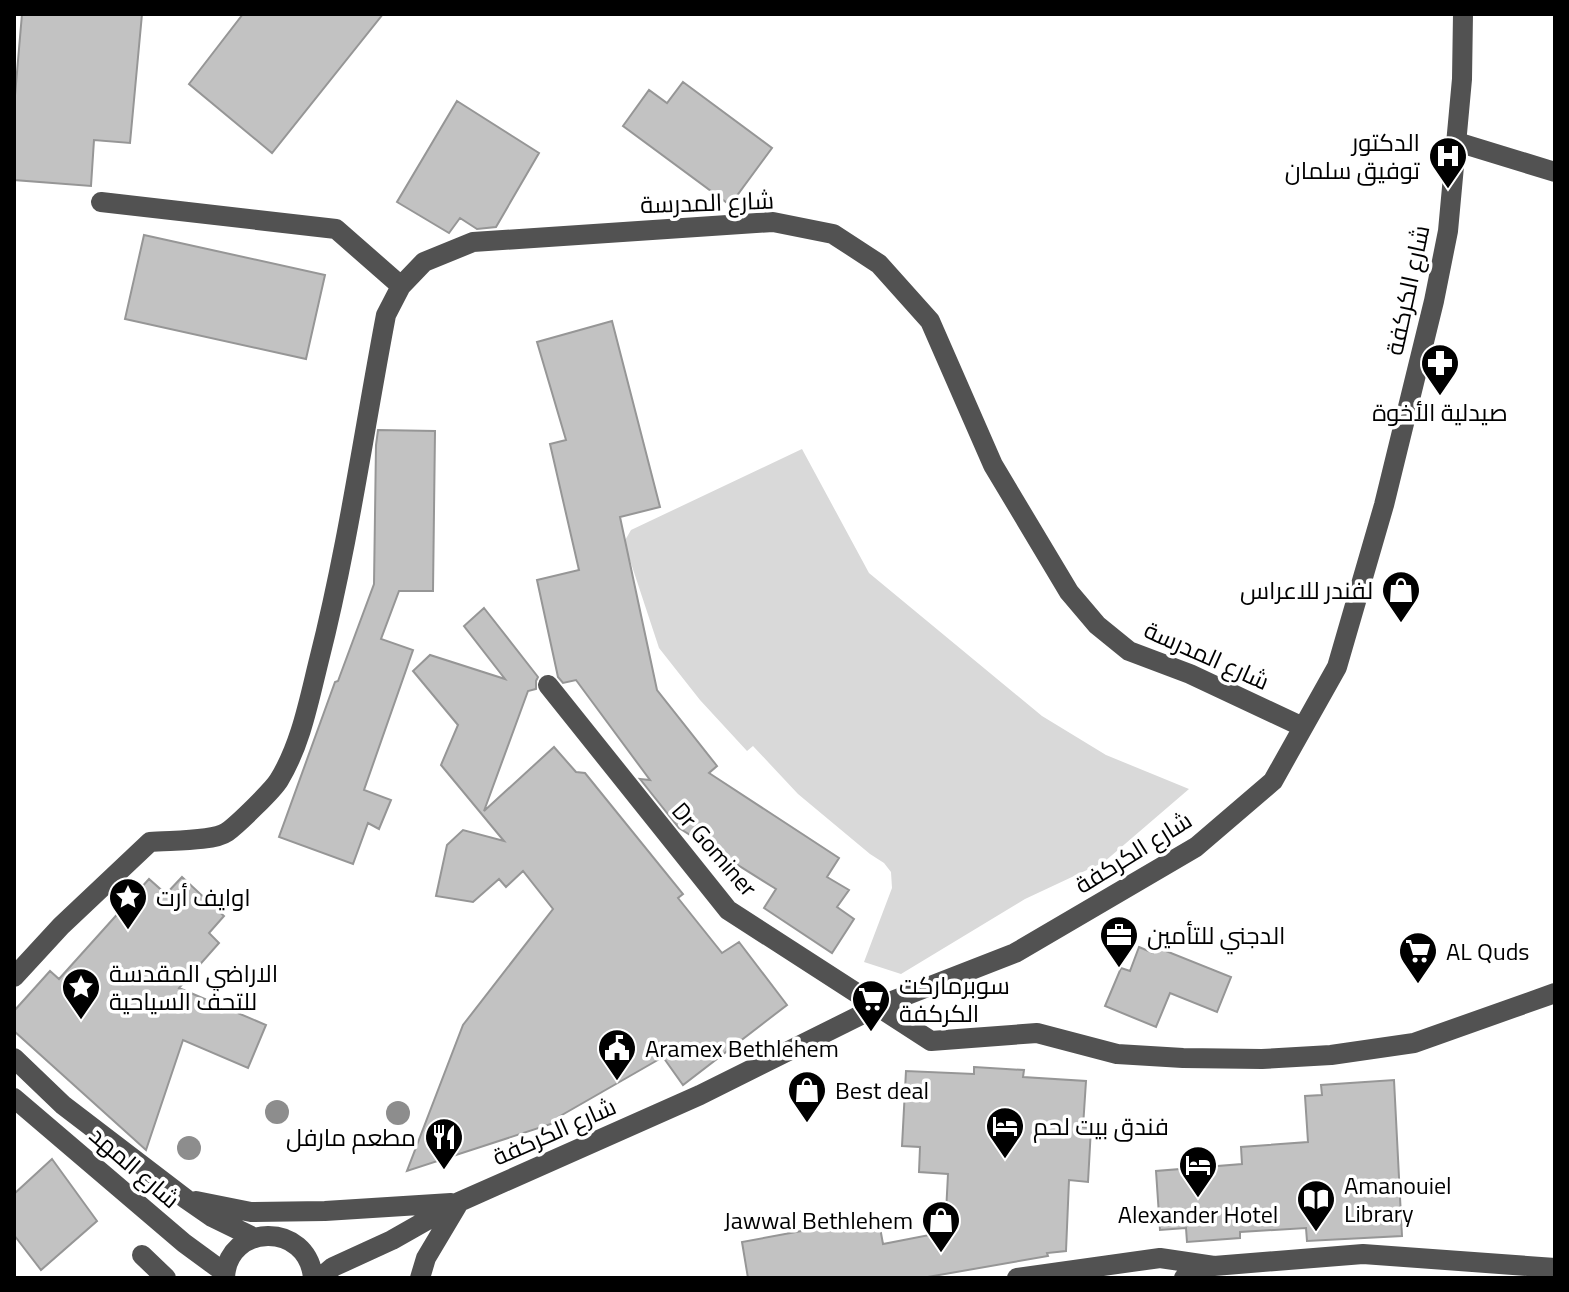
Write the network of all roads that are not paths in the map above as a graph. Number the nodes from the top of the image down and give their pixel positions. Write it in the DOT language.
graph roads {
  1 [pos="1463,14"];
  2 [pos="1457,142"];
  3 [pos="1555,172"];
  4 [pos="101,202"];
  5 [pos="401,286"];
  6 [pos="548,685"];
  7 [pos="1303,727"];
  8 [pos="14,977"];
  9 [pos="1555,993"];
  10 [pos="879,1006"];
  11 [pos="14,1058"];
  12 [pos="14,1098"];
  13 [pos="186,1199"];
  14 [pos="459,1202"];
  15 [pos="325,1211"];
  16 [pos="262,1236"];
  17 [pos="142,1255"];
  18 [pos="1214,1266"];
  19 [pos="1555,1268"];
  20 [pos="225,1275"];
  21 [pos="166,1278"];
  22 [pos="313,1278"];
  23 [pos="320,1278"];
  24 [pos="420,1278"];
  25 [pos="1017,1278"];
  26 [pos="1184,1278"];
  27 [pos="1238,1278"];
  1 -- 2 [label="street, شارع الكركفة"];
  2 -- 3 [label="street"];
  2 -- 7 [label="street, شارع الكركفة"];
  4 -- 5 [label="street"];
  5 -- 7 [label="street, شارع المدرسة"];
  5 -- 8 [label="street, شارع المدرسة"];
  6 -- 10 [label="street, Dr Gominer"];
  7 -- 10 [label="street, شارع الكركفة"];
  9 -- 10 [label="street, Dr Gominer"];
  10 -- 14 [label="street, شارع الكركفة"];
  11 -- 13 [label="street"];
  12 -- 20 [label="street, شارع المهد"];
  13 -- 15 [label="street"];
  13 -- 16 [label="street"];
  14 -- 15 [label="street"];
  14 -- 23 [label="street"];
  14 -- 24 [label="street"];
  15 -- 16 [label="street"];
  16 -- 20 [label="street"];
  16 -- 22 [label="street"];
  17 -- 21 [label="street"];
  18 -- 19 [label="street"];
  18 -- 25 [label="street"];
  18 -- 26 [label="street"];
  18 -- 27 [label="street"];
}
